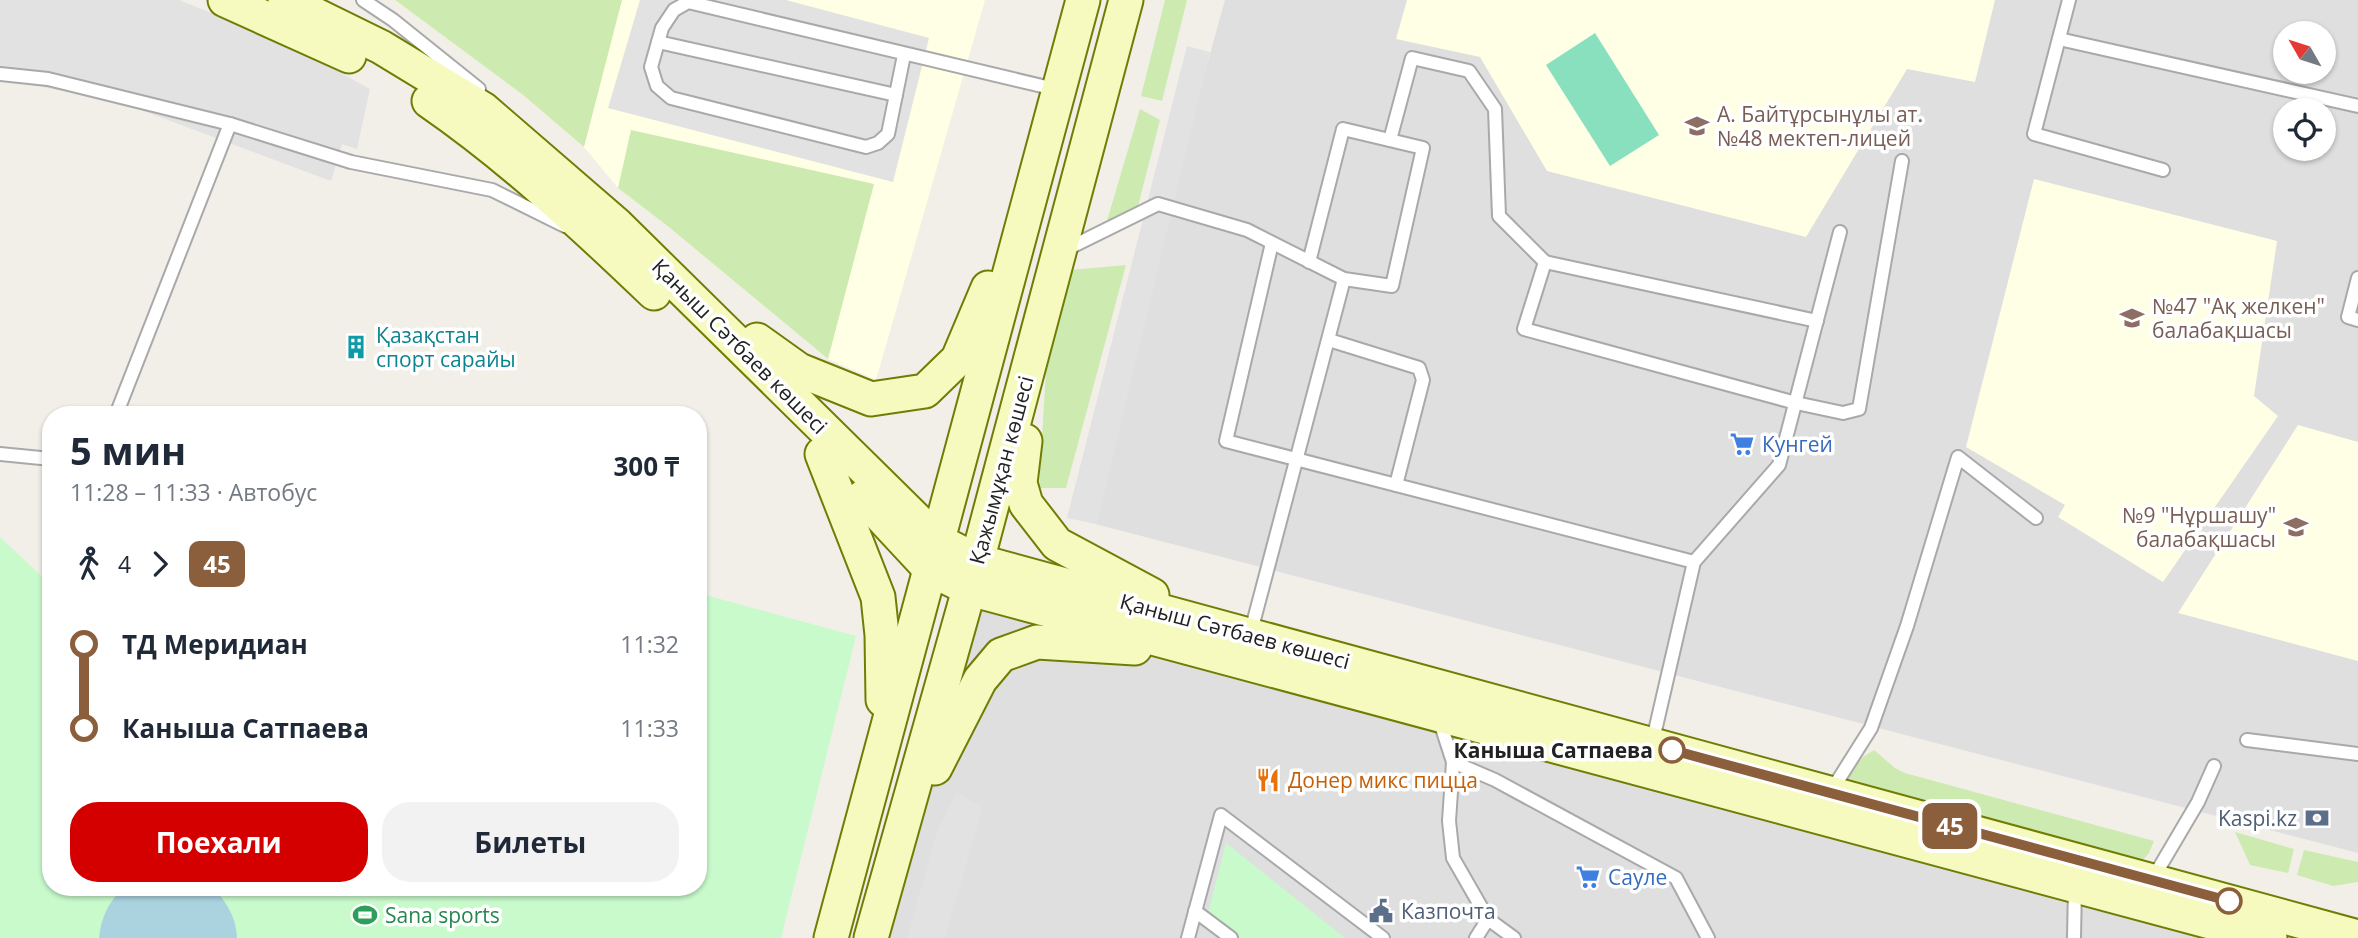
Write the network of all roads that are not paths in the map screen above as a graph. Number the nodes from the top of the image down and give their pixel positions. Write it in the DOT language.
graph roads {
  1 [pos="225,0"];
  2 [pos="285,0"];
  3 [pos="363,0"];
  4 [pos="1083,0"];
  5 [pos="1126,0"];
  6 [pos="2069,0"];
  7 [pos="2059,39"];
  8 [pos="658,42"];
  9 [pos="904,55"];
  10 [pos="0,74"];
  11 [pos="1059,90"];
  12 [pos="896,95"];
  13 [pos="2358,106"];
  14 [pos="230,124"];
  15 [pos="1390,140"];
  16 [pos="1902,161"];
  17 [pos="1039,166"];
  18 [pos="2163,170"];
  19 [pos="1840,232"];
  20 [pos="608,233"];
  21 [pos="1272,243"];
  22 [pos="1058,254"];
  23 [pos="1309,262"];
  24 [pos="1545,262"];
  25 [pos="2358,278"];
  26 [pos="1344,279"];
  27 [pos="676,284"];
  28 [pos="2358,320"];
  29 [pos="1817,321"];
  30 [pos="1038,332"];
  31 [pos="1329,340"];
  32 [pos="1796,402"];
  33 [pos="120,406"];
  34 [pos="0,454"];
  35 [pos="822,454"];
  36 [pos="42,458"];
  37 [pos="1296,459"];
  38 [pos="1396,485"];
  39 [pos="2036,518"];
  40 [pos="934,555"];
  41 [pos="1694,562"];
  42 [pos="974,575"];
  43 [pos="1250,635"];
  44 [pos="1206,638"];
  45 [pos="1432,699"];
  46 [pos="2247,740"];
  47 [pos="883,743"];
  48 [pos="2358,754"];
  49 [pos="1649,757"];
  50 [pos="1453,762"];
  51 [pos="2214,766"];
  52 [pos="1830,793"];
  53 [pos="895,852"];
  54 [pos="2151,880"];
  55 [pos="2075,886"];
  56 [pos="1195,911"];
  57 [pos="1488,919"];
  58 [pos="2358,937"];
  59 [pos="831,938"];
  60 [pos="871,938"];
  61 [pos="1188,938"];
  62 [pos="1230,938"];
  63 [pos="1383,938"];
  64 [pos="1476,938"];
  65 [pos="1514,938"];
  66 [pos="1708,938"];
  67 [pos="2074,938"];
  68 [pos="2270,938"];
  1 -- 20 [label="main road, Қаныш Сәтбаев көшесі"];
  2 -- 20 [label="main road, Қаныш Сәтбаев көшесі"];
  3 -- 20 [label="lane"];
  4 -- 11 [label="main road, Қажымұқан көшесі"];
  5 -- 22 [label="main road, Қажымұқан көшесі"];
  6 -- 7 [label="lane"];
  7 -- 13 [label="lane"];
  7 -- 18 [label="lane"];
  8 -- 9 [label="lane"];
  8 -- 12 [label="lane"];
  8 -- 12 [label="lane"];
  9 -- 11 [label="lane"];
  9 -- 12 [label="lane"];
  10 -- 14 [label="lane"];
  11 -- 17 [label="main road, Қажымұқан көшесі"];
  14 -- 20 [label="lane"];
  14 -- 33 [label="lane"];
  15 -- 23 [label="lane"];
  15 -- 24 [label="lane"];
  15 -- 26 [label="lane"];
  16 -- 32 [label="lane"];
  17 -- 27 [label="main road"];
  17 -- 40 [label="main road, Қажымұқан көшесі"];
  19 -- 29 [label="lane"];
  20 -- 27 [label="main road, Қаныш Сәтбаев көшесі"];
  20 -- 35 [label="main road, Қаныш Сәтбаев көшесі"];
  21 -- 22 [label="lane"];
  21 -- 23 [label="lane"];
  21 -- 37 [label="lane"];
  22 -- 30 [label="main road, Қажымұқан көшесі"];
  23 -- 26 [label="lane"];
  24 -- 29 [label="lane"];
  24 -- 32 [label="lane"];
  25 -- 28 [label="lane"];
  26 -- 31 [label="lane"];
  27 -- 40 [label="main road, Қаныш Сәтбаев көшесі"];
  29 -- 32 [label="lane"];
  30 -- 42 [label="main road, Қажымұқан көшесі"];
  30 -- 44 [label="main road"];
  31 -- 37 [label="lane"];
  31 -- 38 [label="lane"];
  32 -- 41 [label="lane"];
  34 -- 36 [label="lane"];
  35 -- 40 [label="main road, Қаныш Сәтбаев көшесі"];
  35 -- 47 [label="main road"];
  37 -- 38 [label="lane"];
  37 -- 43 [label="lane"];
  38 -- 41 [label="lane"];
  39 -- 52 [label="lane"];
  40 -- 42 [label="main road, Қаныш Сәтбаев көшесі"];
  40 -- 47 [label="main road, Қажымұқан көшесі"];
  41 -- 49 [label="lane"];
  42 -- 44 [label="main road, Қаныш Сәтбаев көшесі"];
  42 -- 53 [label="main road, Қажымұқан көшесі"];
  43 -- 44 [label="main road, Қаныш Сәтбаев көшесі"];
  43 -- 45 [label="main road, Қаныш Сәтбаев көшесі"];
  44 -- 45 [label="main road, Қаныш Сәтбаев көшесі"];
  44 -- 53 [label="main road"];
  45 -- 49 [label="main road, Қаныш Сәтбаев көшесі"];
  45 -- 50 [label="lane"];
  46 -- 48 [label="lane"];
  47 -- 59 [label="main road, Қажымұқан көшесі"];
  49 -- 52 [label="main road, Қаныш Сәтбаев көшесі"];
  49 -- 55 [label="main road, Қаныш Сәтбаев көшесі"];
  50 -- 57 [label="lane"];
  50 -- 66 [label="lane"];
  51 -- 54 [label="lane"];
  52 -- 54 [label="main road, Қаныш Сәтбаев көшесі"];
  53 -- 60 [label="main road, Қажымұқан көшесі"];
  54 -- 58 [label="main road, Қаныш Сәтбаев көшесі"];
  55 -- 67 [label="lane"];
  55 -- 68 [label="main road, Қаныш Сәтбаев көшесі"];
  56 -- 61 [label="lane"];
  56 -- 62 [label="lane"];
  56 -- 63 [label="lane"];
  57 -- 64 [label="lane"];
  57 -- 65 [label="lane"];
}
